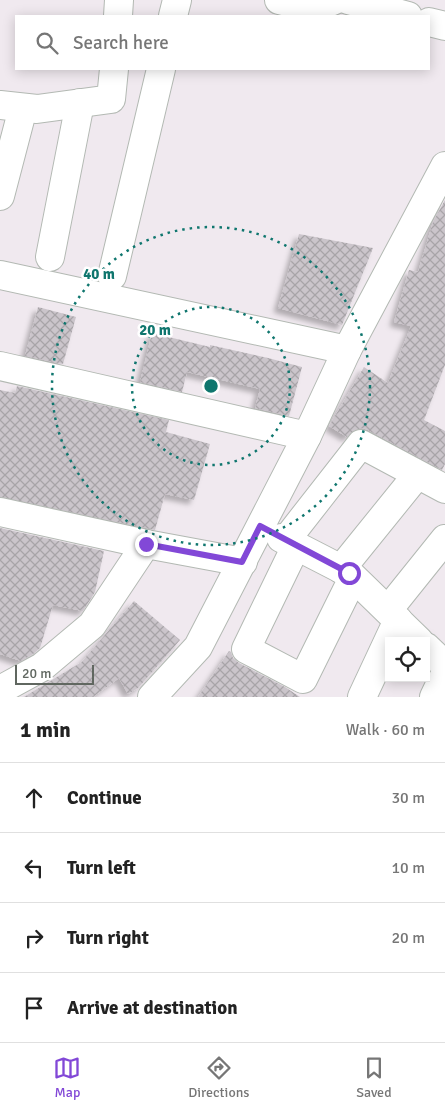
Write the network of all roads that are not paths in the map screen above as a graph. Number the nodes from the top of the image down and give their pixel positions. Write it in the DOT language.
graph roads {
  1 [pos="119,0"];
  2 [pos="177,0"];
  3 [pos="279,0"];
  4 [pos="335,0"];
  5 [pos="348,0"];
  6 [pos="405,10"];
  7 [pos="118,15"];
  8 [pos="174,15"];
  9 [pos="430,22"];
  10 [pos="445,26"];
  11 [pos="114,70"];
  12 [pos="161,70"];
  13 [pos="80,103"];
  14 [pos="12,106"];
  15 [pos="445,166"];
  16 [pos="0,196"];
  17 [pos="50,257"];
  18 [pos="0,275"];
  19 [pos="112,276"];
  20 [pos="347,350"];
  21 [pos="0,366"];
  22 [pos="307,436"];
  23 [pos="417,474"];
  24 [pos="445,489"];
  25 [pos="0,512"];
  26 [pos="260,526"];
  27 [pos="445,539"];
  28 [pos="291,543"];
  29 [pos="146,544"];
  30 [pos="242,562"];
  31 [pos="347,573"];
  32 [pos="393,615"];
  33 [pos="436,654"];
  34 [pos="7,680"];
  35 [pos="301,688"];
  36 [pos="152,697"];
  37 [pos="362,697"];
  38 [pos="434,697"];
  1 -- 7 [label="street"];
  2 -- 8 [label="street"];
  3 -- 4 [label="street"];
  5 -- 6 [label="street"];
  9 -- 10 [label="street"];
  11 -- 13 [label="street"];
  12 -- 19 [label="street"];
  13 -- 14 [label="street"];
  13 -- 17 [label="street"];
  14 -- 16 [label="street"];
  15 -- 20 [label="street"];
  18 -- 20 [label="street"];
  20 -- 22 [label="street"];
  21 -- 22 [label="street"];
  22 -- 26 [label="street"];
  23 -- 24 [label="street"];
  23 -- 28 [label="street"];
  23 -- 31 [label="street"];
  25 -- 29 [label="street"];
  26 -- 28 [label="street"];
  26 -- 30 [label="street"];
  27 -- 32 [label="street"];
  28 -- 31 [label="street"];
  28 -- 35 [label="street"];
  29 -- 30 [label="street"];
  29 -- 34 [label="street"];
  30 -- 36 [label="street"];
  31 -- 32 [label="street"];
  31 -- 35 [label="street"];
  32 -- 33 [label="street"];
  32 -- 37 [label="street"];
  33 -- 38 [label="street"];
}
